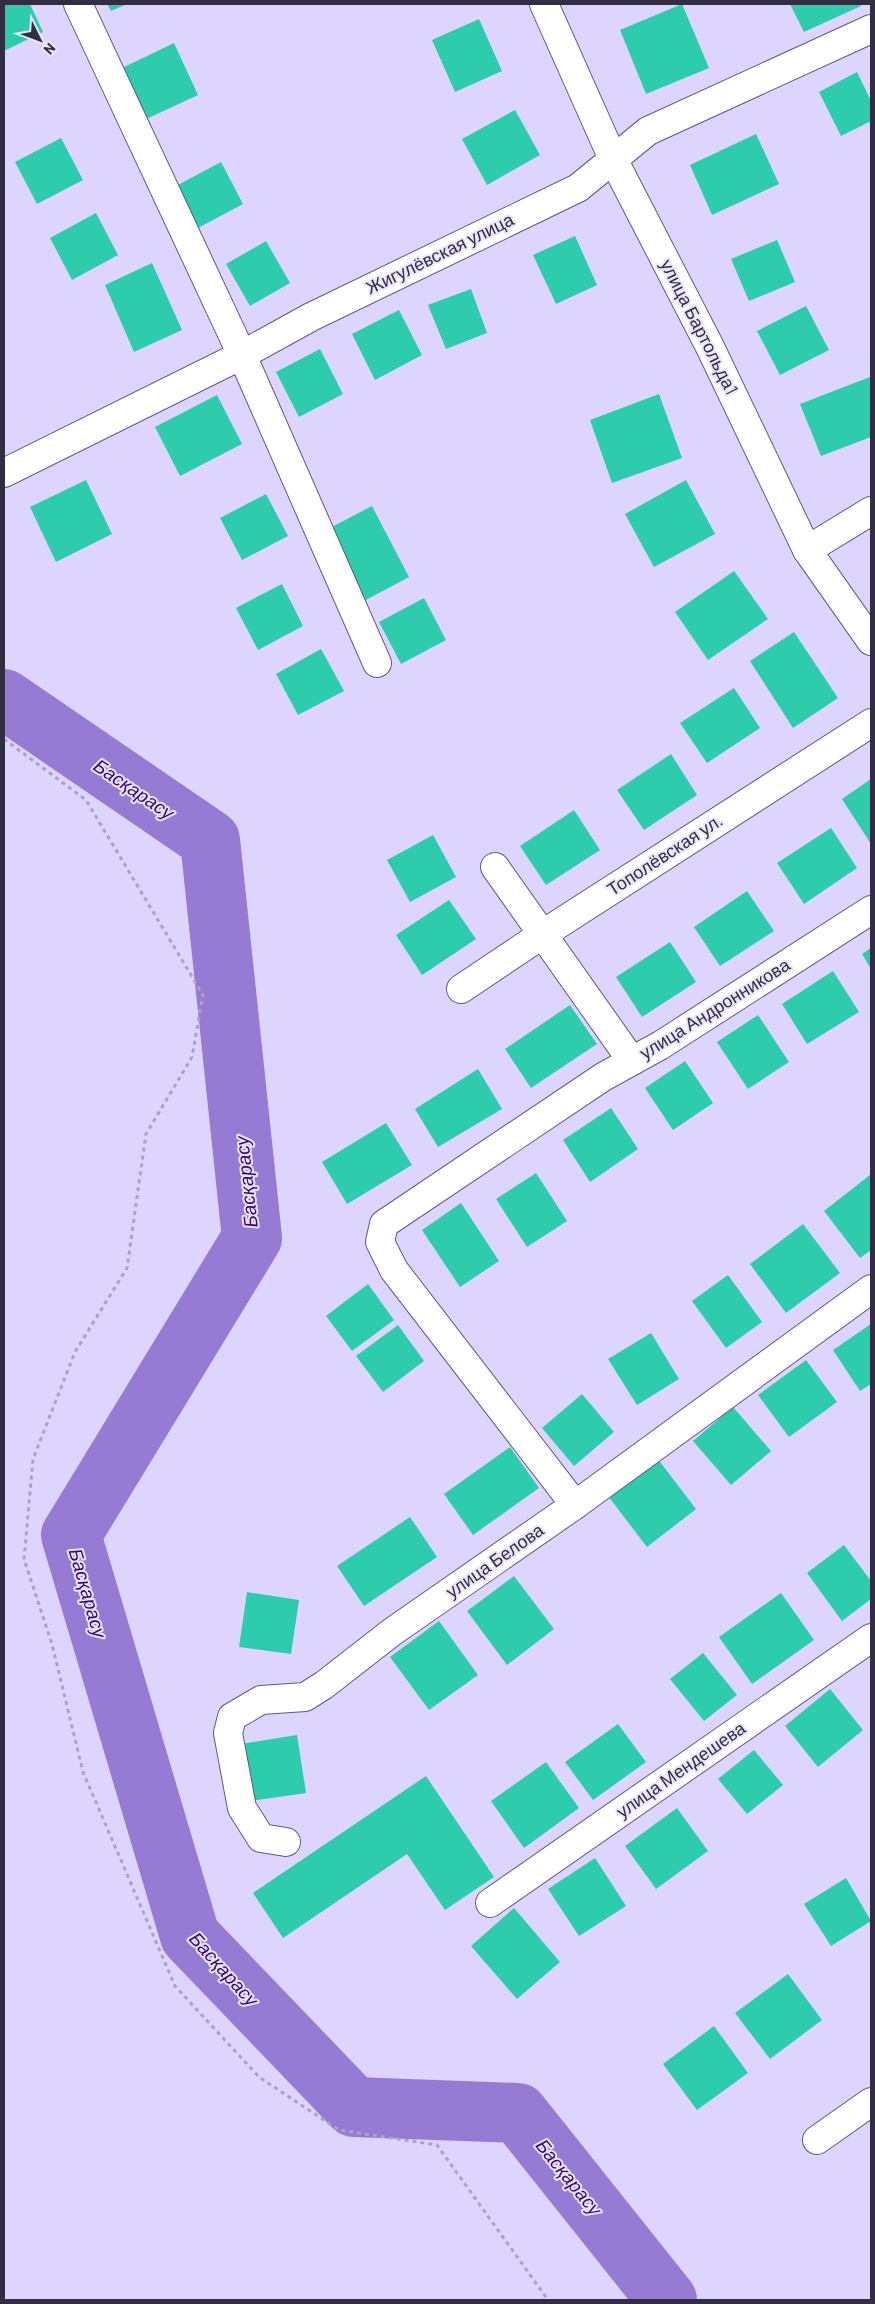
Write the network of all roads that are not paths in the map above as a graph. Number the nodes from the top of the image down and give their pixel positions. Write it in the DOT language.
graph roads {
  1 [pos="78,4"];
  2 [pos="544,4"];
  3 [pos="871,29"];
  4 [pos="612,159"];
  5 [pos="242,355"];
  6 [pos="4,473"];
  7 [pos="871,510"];
  8 [pos="807,550"];
  9 [pos="871,641"];
  10 [pos="377,663"];
  11 [pos="871,723"];
  12 [pos="495,867"];
  13 [pos="871,910"];
  14 [pos="543,934"];
  15 [pos="461,989"];
  16 [pos="632,1061"];
  17 [pos="871,1289"];
  18 [pos="575,1505"];
  19 [pos="871,1638"];
  20 [pos="286,1842"];
  21 [pos="490,1903"];
  22 [pos="871,2102"];
  23 [pos="817,2140"];
  1 -- 5 [label="street"];
  2 -- 4 [label="street, улица Бартольда1"];
  3 -- 4 [label="street, Жигулёвская улица"];
  4 -- 5 [label="street, Жигулёвская улица"];
  4 -- 8 [label="street, улица Бартольда1"];
  5 -- 6 [label="street, Жигулёвская улица"];
  5 -- 10 [label="street"];
  7 -- 8 [label="street"];
  8 -- 9 [label="street, улица Бартольда1"];
  11 -- 14 [label="street, Тополёвская ул."];
  12 -- 14 [label="street, улица Андронникова"];
  13 -- 16 [label="street, улица Андронникова"];
  14 -- 15 [label="street, Тополёвская ул."];
  14 -- 16 [label="street, улица Андронникова"];
  16 -- 18 [label="street"];
  17 -- 18 [label="street, улица Белова"];
  18 -- 20 [label="street, улица Белова"];
  19 -- 21 [label="street, улица Мендешева"];
  22 -- 23 [label="street"];
}
